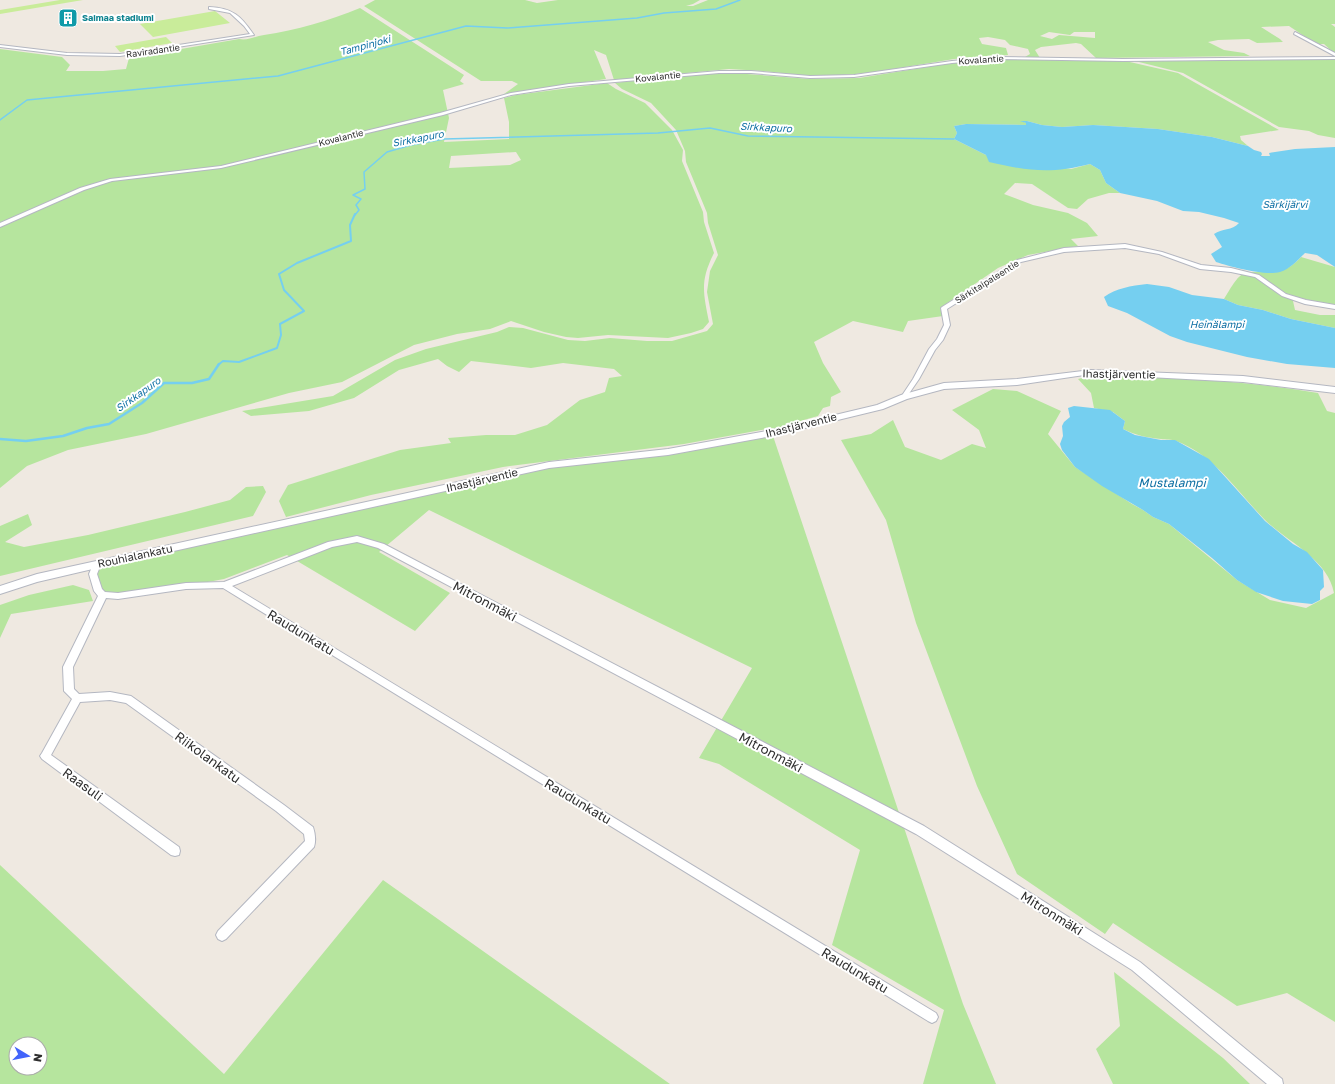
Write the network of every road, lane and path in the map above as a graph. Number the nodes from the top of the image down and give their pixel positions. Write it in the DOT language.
graph roads {
  1 [pos="210,8"];
  2 [pos="1295,33"];
  3 [pos="0,46"];
  4 [pos="1335,56"];
  5 [pos="0,225"];
  6 [pos="1335,307"];
  7 [pos="1335,390"];
  8 [pos="904,397"];
  9 [pos="270,527"];
  10 [pos="97,564"];
  11 [pos="224,585"];
  12 [pos="0,590"];
  13 [pos="103,595"];
  14 [pos="77,698"];
  15 [pos="175,850"];
  16 [pos="222,935"];
  17 [pos="932,1017"];
  18 [pos="1277,1084"];
  1 -- 3 [label="street, Raviradantie"];
  2 -- 4 [label="street"];
  4 -- 5 [label="street, Kovalantie"];
  6 -- 8 [label="street, Särkitaipaleentie"];
  7 -- 8 [label="street, Ihastjärventie"];
  8 -- 9 [label="street, Ihastjärventie"];
  9 -- 10 [label="street, Rouhialankatu"];
  10 -- 12 [label="street, Rouhialankatu"];
  10 -- 13 [label="street"];
  11 -- 13 [label="street"];
  11 -- 17 [label="street, Raudunkatu"];
  11 -- 18 [label="street, Mitronmäki"];
  13 -- 14 [label="street"];
  14 -- 15 [label="street, Raasuli"];
  14 -- 16 [label="street, Riikolankatu"];
}
